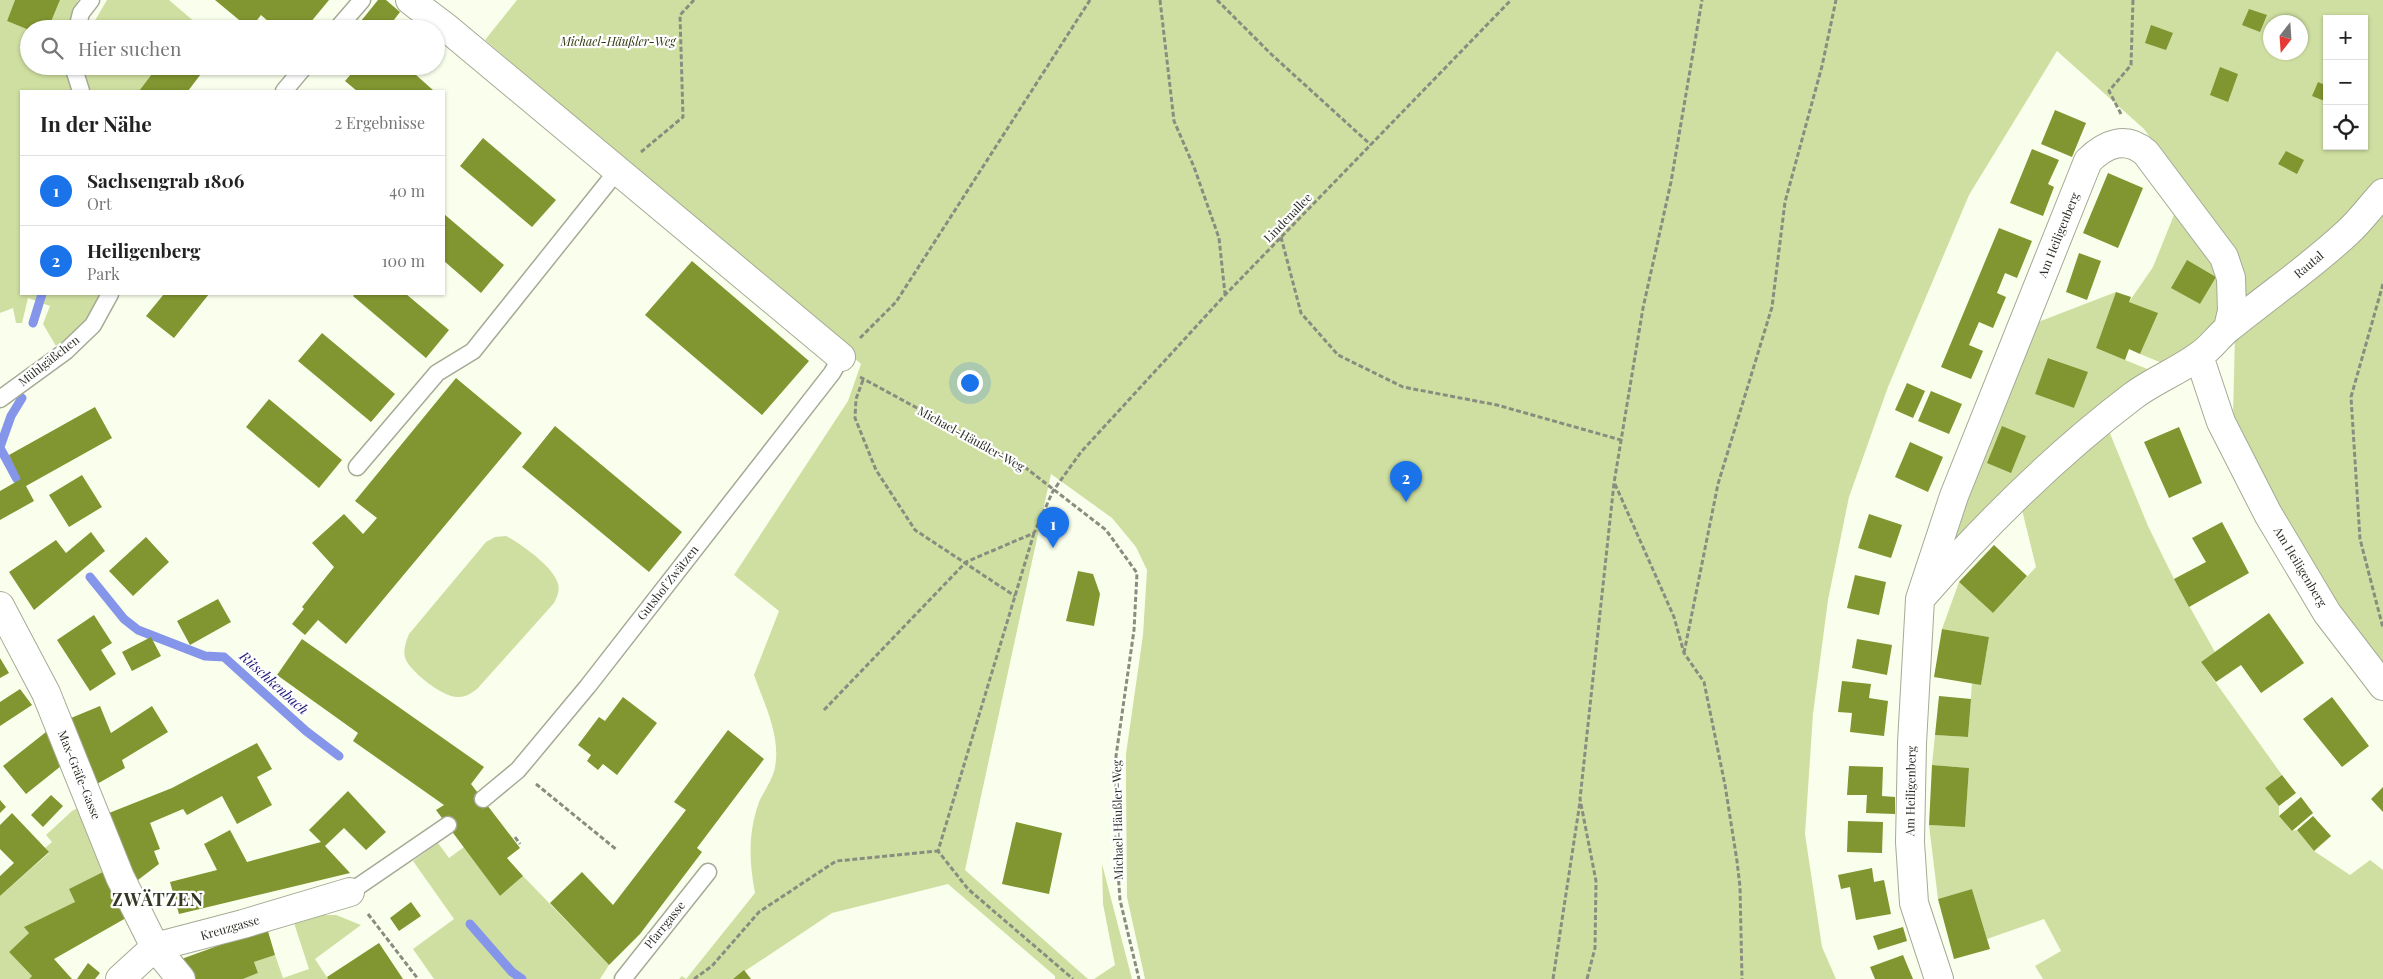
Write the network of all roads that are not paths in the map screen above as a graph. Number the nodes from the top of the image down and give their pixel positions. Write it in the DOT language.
graph roads {
  1 [pos="90,0"];
  2 [pos="362,0"];
  3 [pos="414,1"];
  4 [pos="80,20"];
  5 [pos="345,20"];
  6 [pos="437,20"];
  7 [pos="445,27"];
  8 [pos="77,75"];
  9 [pos="297,75"];
  10 [pos="81,90"];
  11 [pos="285,90"];
  12 [pos="617,171"];
  13 [pos="2383,193"];
  14 [pos="109,295"];
  15 [pos="2228,328"];
  16 [pos="2199,356"];
  17 [pos="841,357"];
  18 [pos="0,399"];
  19 [pos="357,467"];
  20 [pos="1920,599"];
  21 [pos="0,606"];
  22 [pos="2383,686"];
  23 [pos="483,799"];
  24 [pos="448,825"];
  25 [pos="708,872"];
  26 [pos="350,892"];
  27 [pos="155,947"];
  28 [pos="120,979"];
  29 [pos="180,979"];
  30 [pos="623,979"];
  31 [pos="1938,979"];
  1 -- 4 [label="lane"];
  2 -- 5 [label="lane"];
  3 -- 6 [label="street"];
  7 -- 12 [label="street"];
  8 -- 10 [label="lane"];
  9 -- 11 [label="lane"];
  12 -- 17 [label="street"];
  12 -- 19 [label="lane"];
  13 -- 15 [label="street, Rautal"];
  14 -- 18 [label="lane, Mühlgäßchen"];
  15 -- 16 [label="street"];
  15 -- 20 [label="street, Am Heiligenberg"];
  16 -- 20 [label="street"];
  16 -- 22 [label="street, Am Heiligenberg"];
  17 -- 23 [label="lane, Gutshof Zwätzen"];
  20 -- 31 [label="street, Am Heiligenberg"];
  21 -- 27 [label="street, Max-Gräfe-Gasse"];
  24 -- 26 [label="lane"];
  25 -- 30 [label="lane, Pfarrgasse"];
  26 -- 27 [label="street, Kreuzgasse"];
  27 -- 28 [label="street, Kreuzgasse"];
  27 -- 29 [label="street, Max-Gräfe-Gasse"];
}
